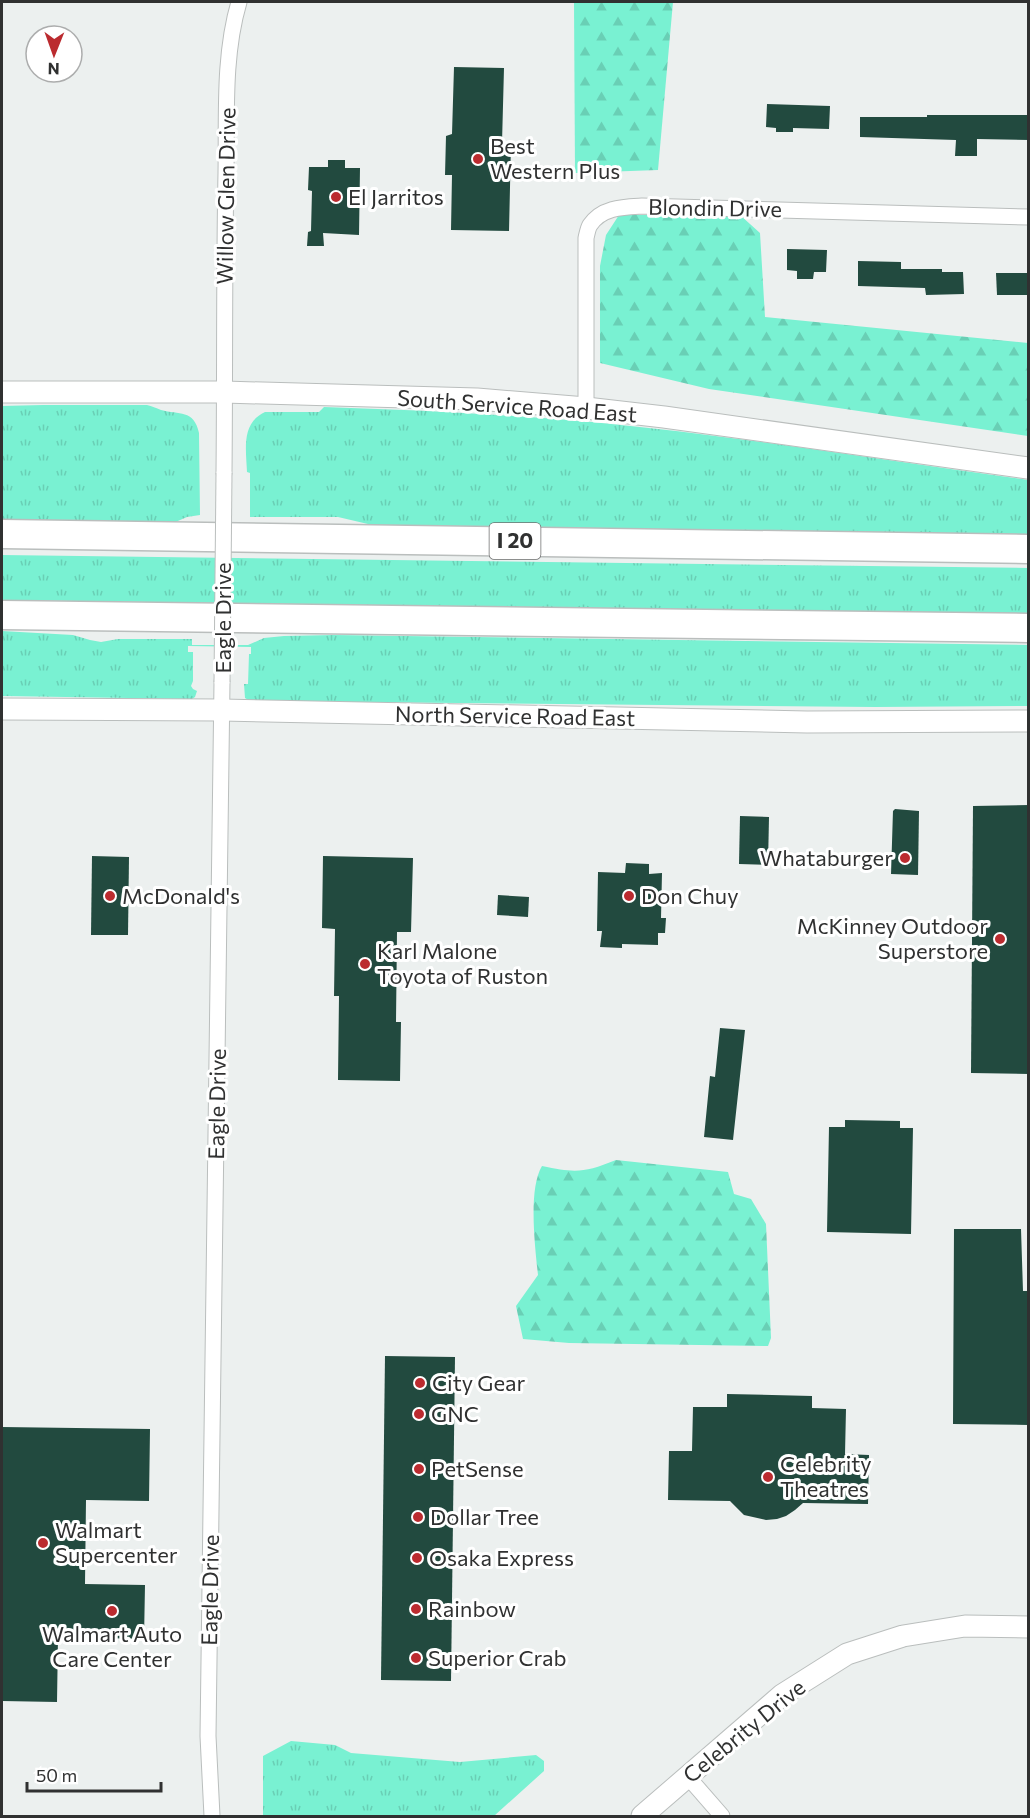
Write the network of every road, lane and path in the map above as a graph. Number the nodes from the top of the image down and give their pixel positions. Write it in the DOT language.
graph roads {
  1 [pos="239,2"];
  2 [pos="1029,217"];
  3 [pos="2,392"];
  4 [pos="224,392"];
  5 [pos="586,408"];
  6 [pos="1029,468"];
  7 [pos="2,534"];
  8 [pos="1029,549"];
  9 [pos="2,615"];
  10 [pos="1029,628"];
  11 [pos="2,709"];
  12 [pos="222,710"];
  13 [pos="1029,721"];
  14 [pos="1029,1627"];
  15 [pos="688,1777"];
  16 [pos="212,1816"];
  17 [pos="642,1816"];
  18 [pos="722,1816"];
  1 -- 4 [label="street, Willow Glen Drive"];
  2 -- 5 [label="street, Blondin Drive"];
  3 -- 4 [label="main road, South Service Road East"];
  4 -- 5 [label="main road, South Service Road East"];
  4 -- 12 [label="street, Eagle Drive, bridge"];
  5 -- 6 [label="main road, South Service Road East"];
  7 -- 8 [label="highway, I 20"];
  9 -- 10 [label="highway"];
  11 -- 12 [label="main road, North Service Road East"];
  12 -- 13 [label="main road, North Service Road East"];
  12 -- 16 [label="street, Eagle Drive"];
  14 -- 15 [label="main road, Celebrity Drive"];
  15 -- 17 [label="main road, Celebrity Drive"];
  15 -- 18 [label="street"];
}
